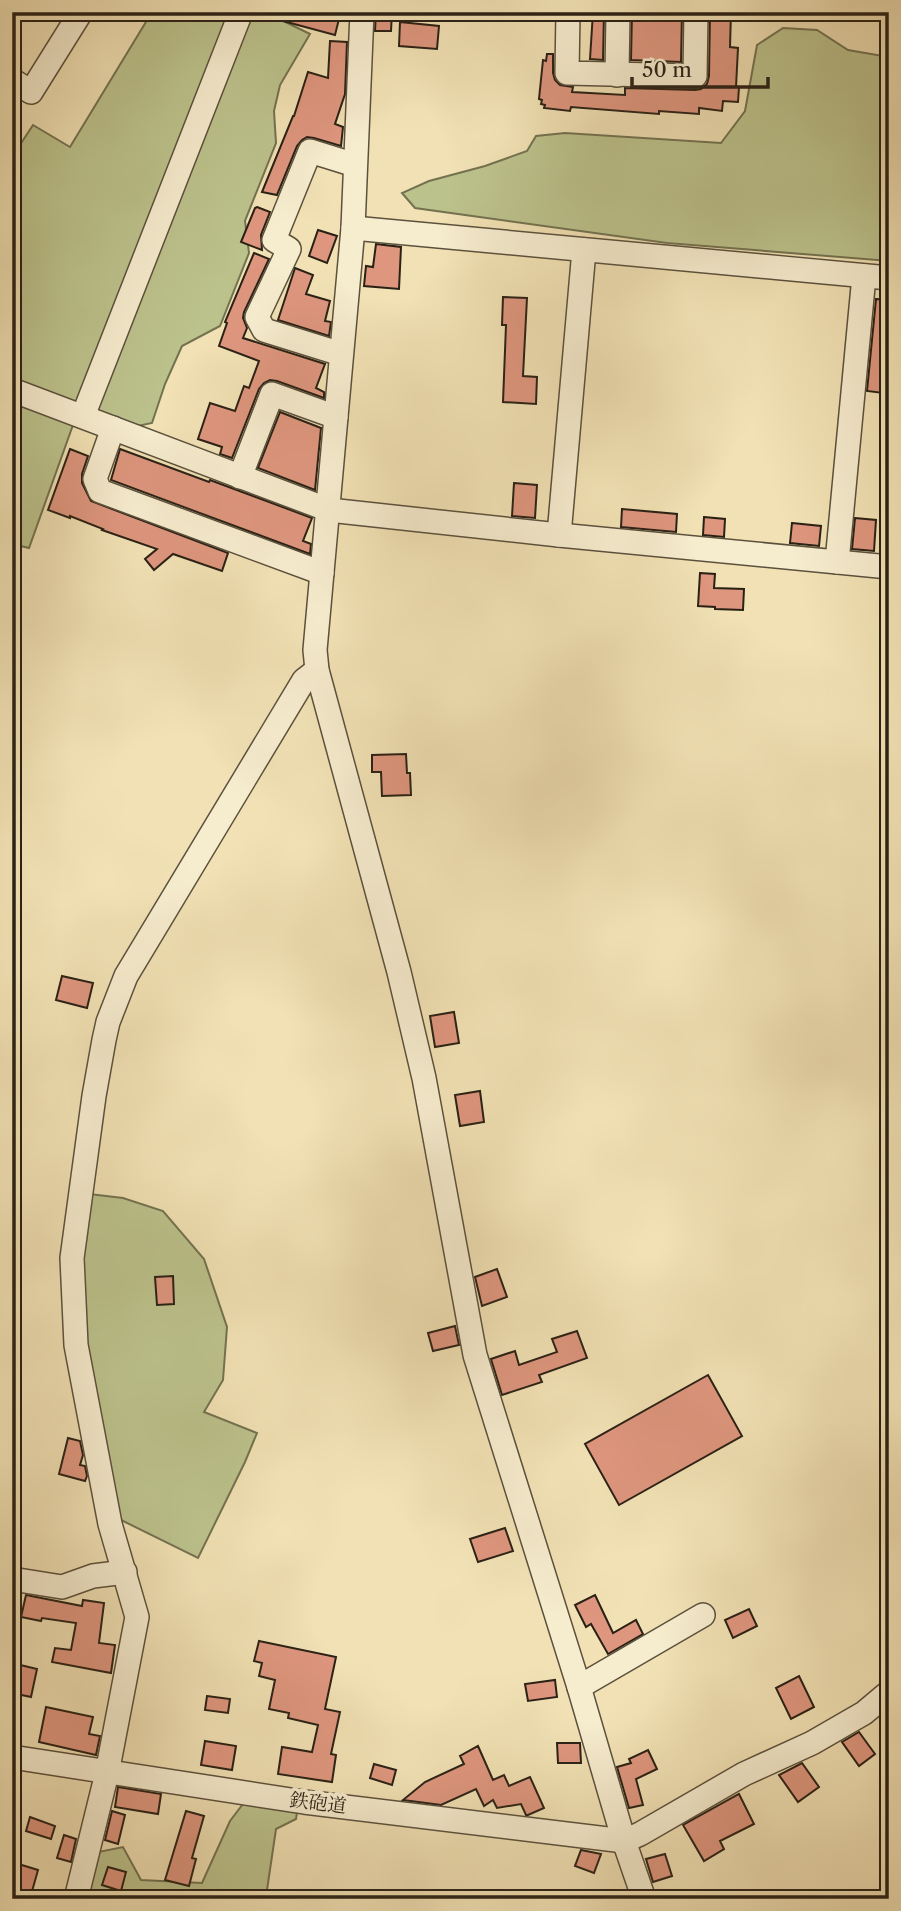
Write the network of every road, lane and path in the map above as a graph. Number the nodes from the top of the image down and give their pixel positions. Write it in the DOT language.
graph roads {
  1 [pos="81,12"];
  2 [pos="241,12"];
  3 [pos="362,12"];
  4 [pos="568,12"];
  5 [pos="618,12"];
  6 [pos="696,12"];
  7 [pos="617,75"];
  8 [pos="12,80"];
  9 [pos="355,165"];
  10 [pos="353,228"];
  11 [pos="584,250"];
  12 [pos="864,276"];
  13 [pos="889,278"];
  14 [pos="341,354"];
  15 [pos="12,390"];
  16 [pos="83,416"];
  17 [pos="336,417"];
  18 [pos="113,428"];
  19 [pos="240,477"];
  20 [pos="329,510"];
  21 [pos="559,535"];
  22 [pos="837,562"];
  23 [pos="889,567"];
  24 [pos="322,573"];
  25 [pos="317,670"];
  26 [pos="125,1572"];
  27 [pos="12,1579"];
  28 [pos="703,1615"];
  29 [pos="579,1688"];
  30 [pos="889,1692"];
  31 [pos="12,1757"];
  32 [pos="107,1773"];
  33 [pos="624,1841"];
  34 [pos="640,1895"];
  35 [pos="76,1899"];
  1 -- 8 [label="street"];
  2 -- 16 [label="street"];
  3 -- 9 [label="street"];
  4 -- 7 [label="street"];
  5 -- 7 [label="street"];
  6 -- 7 [label="street"];
  9 -- 10 [label="street"];
  9 -- 14 [label="street"];
  10 -- 11 [label="street"];
  10 -- 14 [label="street"];
  11 -- 12 [label="street"];
  11 -- 21 [label="street"];
  12 -- 13 [label="street"];
  12 -- 22 [label="street"];
  14 -- 17 [label="street"];
  15 -- 16 [label="street"];
  16 -- 18 [label="street"];
  17 -- 19 [label="street"];
  17 -- 20 [label="street"];
  18 -- 19 [label="street"];
  18 -- 24 [label="street"];
  19 -- 20 [label="street"];
  20 -- 21 [label="street"];
  20 -- 24 [label="street"];
  21 -- 22 [label="street"];
  22 -- 23 [label="street"];
  24 -- 25 [label="street"];
  25 -- 26 [label="street"];
  25 -- 29 [label="street"];
  26 -- 27 [label="street"];
  26 -- 32 [label="street"];
  28 -- 29 [label="street"];
  29 -- 33 [label="street"];
  30 -- 33 [label="street"];
  31 -- 32 [label="street, 鉄砲道"];
  32 -- 33 [label="street, 鉄砲道"];
  32 -- 35 [label="street"];
  33 -- 34 [label="street"];
}
